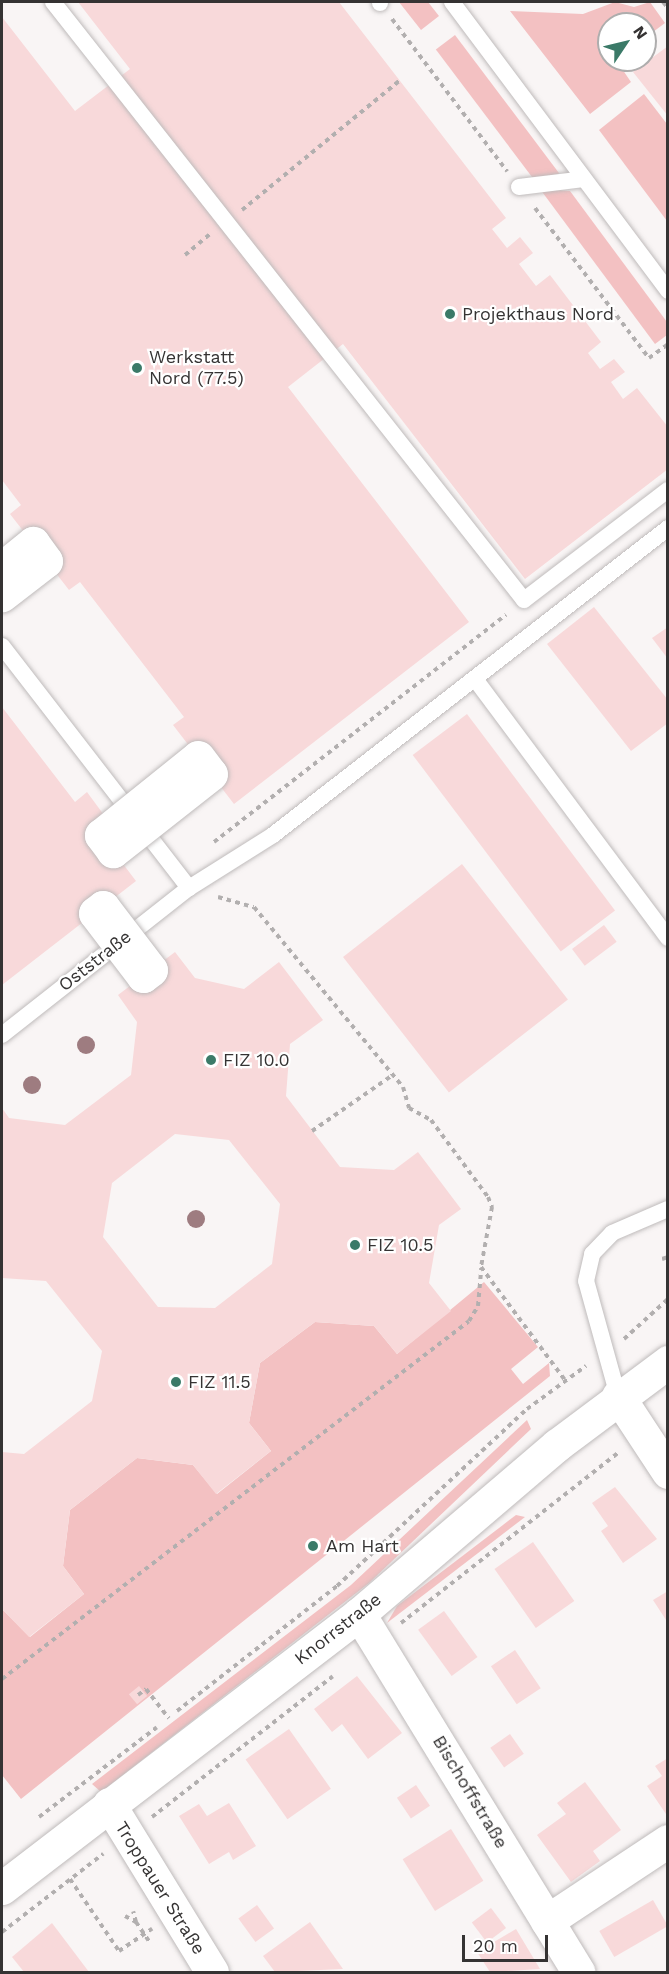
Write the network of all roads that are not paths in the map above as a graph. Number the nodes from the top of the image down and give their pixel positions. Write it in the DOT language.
graph roads {
  1 [pos="54,2"];
  2 [pos="452,2"];
  3 [pos="584,180"];
  4 [pos="519,188"];
  5 [pos="668,291"];
  6 [pos="668,490"];
  7 [pos="668,528"];
  8 [pos="2,567"];
  9 [pos="2,595"];
  10 [pos="2,646"];
  11 [pos="475,679"];
  12 [pos="189,888"];
  13 [pos="668,938"];
  14 [pos="2,1035"];
  15 [pos="668,1209"];
  16 [pos="668,1362"];
  17 [pos="618,1396"];
  18 [pos="668,1472"];
  19 [pos="358,1614"];
  20 [pos="109,1804"];
  21 [pos="668,1840"];
  22 [pos="2,1888"];
  23 [pos="547,1921"];
  24 [pos="212,1972"];
  25 [pos="578,1972"];
  1 -- 6 [label="lane"];
  2 -- 3 [label="lane"];
  3 -- 4 [label="lane"];
  3 -- 5 [label="lane"];
  7 -- 11 [label="lane, Oststraße"];
  8 -- 9 [label="street"];
  10 -- 12 [label="lane"];
  11 -- 12 [label="lane, Oststraße"];
  11 -- 13 [label="lane"];
  12 -- 14 [label="lane, Oststraße"];
  15 -- 17 [label="lane"];
  16 -- 17 [label="street, Knorrstraße"];
  17 -- 18 [label="street"];
  17 -- 19 [label="street, Knorrstraße"];
  19 -- 20 [label="street, Knorrstraße"];
  19 -- 23 [label="street, Bischoffstraße"];
  20 -- 22 [label="street, Knorrstraße"];
  20 -- 24 [label="street, Troppauer Straße"];
  21 -- 23 [label="street"];
  23 -- 25 [label="street, Bischoffstraße"];
}
